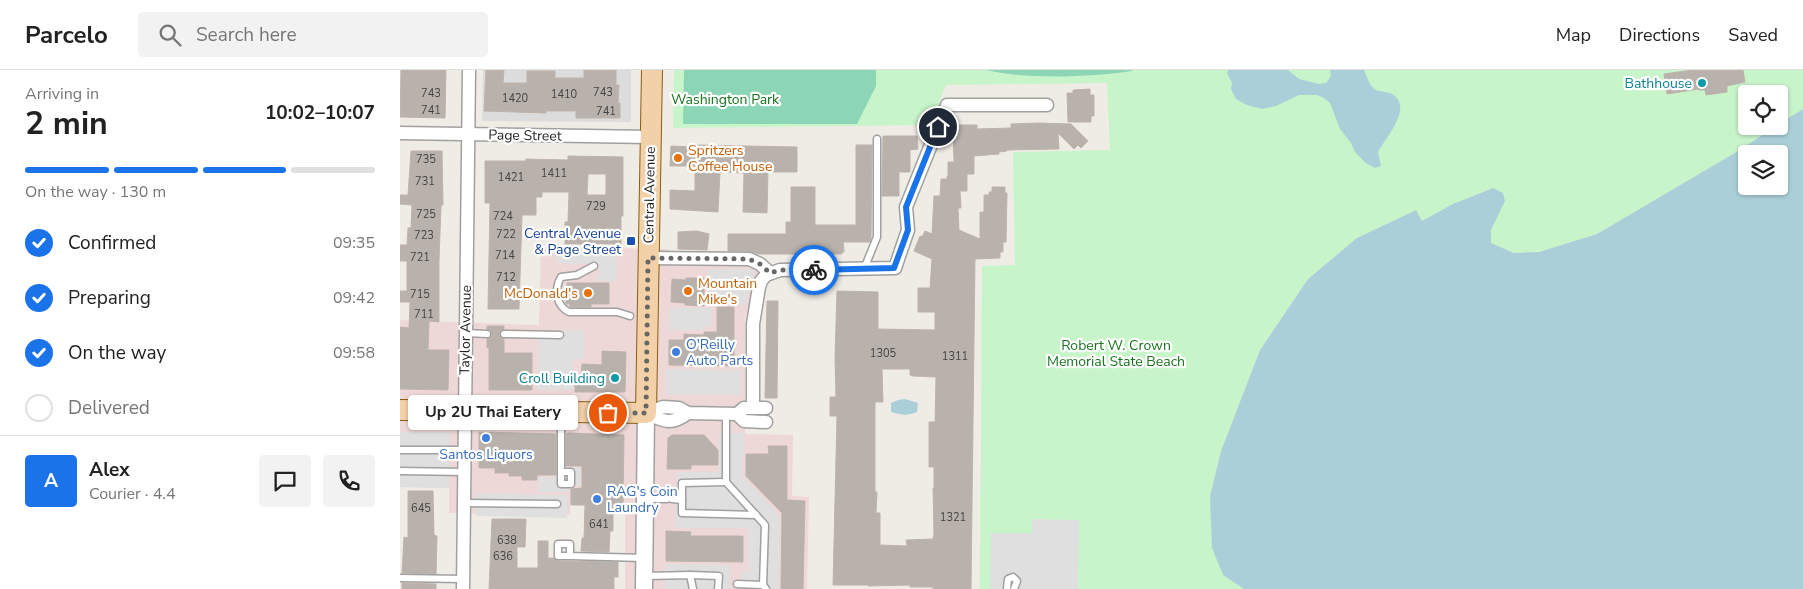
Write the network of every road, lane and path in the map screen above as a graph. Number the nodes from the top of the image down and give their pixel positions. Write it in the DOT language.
graph roads {
  1 [pos="469,70"];
  2 [pos="652,70"];
  3 [pos="1047,105"];
  4 [pos="400,134"];
  5 [pos="468,134"];
  6 [pos="650,137"];
  7 [pos="877,139"];
  8 [pos="648,258"];
  9 [pos="594,266"];
  10 [pos="864,269"];
  11 [pos="770,273"];
  12 [pos="630,316"];
  13 [pos="465,333"];
  14 [pos="487,334"];
  15 [pos="504,334"];
  16 [pos="560,335"];
  17 [pos="753,408"];
  18 [pos="766,408"];
  19 [pos="400,410"];
  20 [pos="464,411"];
  21 [pos="561,413"];
  22 [pos="646,413"];
  23 [pos="731,414"];
  24 [pos="766,422"];
  25 [pos="400,450"];
  26 [pos="465,450"];
  27 [pos="400,471"];
  28 [pos="465,472"];
  29 [pos="561,472"];
  30 [pos="726,482"];
  31 [pos="645,499"];
  32 [pos="682,500"];
  33 [pos="464,503"];
  34 [pos="557,504"];
  35 [pos="756,515"];
  36 [pos="570,556"];
  37 [pos="645,558"];
  38 [pos="690,575"];
  39 [pos="400,578"];
  40 [pos="645,582"];
  41 [pos="463,584"];
  42 [pos="737,584"];
  43 [pos="764,587"];
  44 [pos="693,589"];
  45 [pos="718,589"];
  46 [pos="1007,589"];
  47 [pos="1014,589"];
  1 -- 5 [label="street, Taylor Avenue"];
  2 -- 6 [label="main road, Central Avenue"];
  3 -- 10 [label="street"];
  4 -- 5 [label="street, Page Street"];
  5 -- 6 [label="street, Page Street"];
  5 -- 13 [label="street, Taylor Avenue"];
  6 -- 8 [label="main road, Central Avenue"];
  7 -- 10 [label="lane"];
  8 -- 11 [label="street"];
  8 -- 22 [label="main road, Central Avenue"];
  9 -- 12 [label="lane"];
  10 -- 11 [label="street"];
  11 -- 17 [label="street"];
  13 -- 14 [label="lane"];
  13 -- 20 [label="street, Taylor Avenue"];
  15 -- 16 [label="lane"];
  17 -- 18 [label="street"];
  17 -- 23 [label="street"];
  19 -- 20 [label="main road"];
  20 -- 21 [label="main road"];
  20 -- 26 [label="street, Taylor Avenue"];
  21 -- 22 [label="main road"];
  21 -- 29 [label="lane"];
  22 -- 23 [label="street"];
  22 -- 31 [label="street, Central Avenue"];
  23 -- 24 [label="street"];
  23 -- 30 [label="lane"];
  25 -- 26 [label="lane"];
  26 -- 28 [label="street, Taylor Avenue"];
  27 -- 28 [label="lane"];
  28 -- 33 [label="street, Taylor Avenue"];
  30 -- 32 [label="lane"];
  30 -- 35 [label="lane"];
  31 -- 32 [label="lane"];
  31 -- 37 [label="street, Central Avenue"];
  32 -- 35 [label="lane"];
  33 -- 34 [label="lane"];
  33 -- 41 [label="street, Taylor Avenue"];
  35 -- 43 [label="lane"];
  36 -- 37 [label="lane"];
  37 -- 40 [label="street, Central Avenue"];
  38 -- 40 [label="lane"];
  38 -- 44 [label="lane"];
  38 -- 45 [label="lane"];
  39 -- 41 [label="lane"];
  42 -- 43 [label="lane"];
  46 -- 47 [label="lane"];
}
